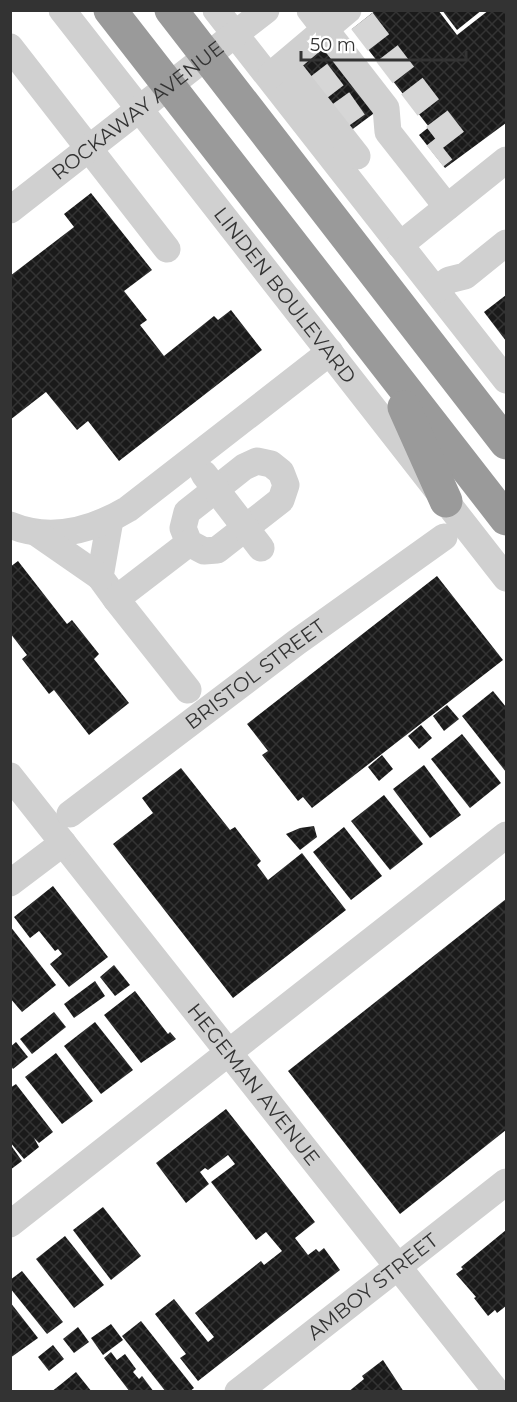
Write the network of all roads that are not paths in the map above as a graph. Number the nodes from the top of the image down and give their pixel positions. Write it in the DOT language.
graph roads {
  1 [pos="62,10"];
  2 [pos="110,10"];
  3 [pos="171,10"];
  4 [pos="216,10"];
  5 [pos="267,10"];
  6 [pos="355,14"];
  7 [pos="318,20"];
  8 [pos="235,35"];
  9 [pos="10,47"];
  10 [pos="207,57"];
  11 [pos="277,70"];
  12 [pos="169,86"];
  13 [pos="140,109"];
  14 [pos="388,132"];
  15 [pos="89,149"];
  16 [pos="507,160"];
  17 [pos="349,163"];
  18 [pos="447,207"];
  19 [pos="10,210"];
  20 [pos="507,243"];
  21 [pos="400,245"];
  22 [pos="167,249"];
  23 [pos="436,290"];
  24 [pos="330,352"];
  25 [pos="440,356"];
  26 [pos="384,361"];
  27 [pos="507,380"];
  28 [pos="507,407"];
  29 [pos="507,442"];
  30 [pos="192,459"];
  31 [pos="215,489"];
  32 [pos="446,501"];
  33 [pos="507,519"];
  34 [pos="110,520"];
  35 [pos="10,525"];
  36 [pos="38,534"];
  37 [pos="444,537"];
  38 [pos="254,538"];
  39 [pos="189,543"];
  40 [pos="100,577"];
  41 [pos="507,578"];
  42 [pos="116,599"];
  43 [pos="188,690"];
  44 [pos="10,776"];
  45 [pos="70,814"];
  46 [pos="507,835"];
  47 [pos="63,843"];
  48 [pos="10,883"];
  49 [pos="229,1053"];
  50 [pos="507,1182"];
  51 [pos="10,1224"];
  52 [pos="399,1266"];
  53 [pos="238,1392"];
  54 [pos="497,1392"];
  1 -- 13 [label="street, LINDEN BOULEVARD"];
  2 -- 12 [label="highway, LINDEN BOULEVARD"];
  3 -- 10 [label="highway"];
  4 -- 8 [label="street"];
  5 -- 8 [label="street, ROCKAWAY AVENUE"];
  6 -- 7 [label="street"];
  7 -- 11 [label="street"];
  7 -- 14 [label="street"];
  8 -- 10 [label="street, ROCKAWAY AVENUE"];
  8 -- 11 [label="street"];
  9 -- 15 [label="street"];
  10 -- 12 [label="street, ROCKAWAY AVENUE"];
  10 -- 25 [label="highway"];
  11 -- 17 [label="street"];
  11 -- 17 [label="street"];
  12 -- 13 [label="street, ROCKAWAY AVENUE"];
  12 -- 26 [label="highway, LINDEN BOULEVARD"];
  13 -- 15 [label="street, ROCKAWAY AVENUE"];
  13 -- 24 [label="street, LINDEN BOULEVARD"];
  14 -- 17 [label="street"];
  14 -- 18 [label="street"];
  15 -- 19 [label="street, ROCKAWAY AVENUE"];
  15 -- 22 [label="street"];
  16 -- 18 [label="street"];
  17 -- 21 [label="street"];
  18 -- 21 [label="street"];
  20 -- 23 [label="street"];
  21 -- 23 [label="street"];
  23 -- 27 [label="street"];
  24 -- 30 [label="street"];
  24 -- 32 [label="street, LINDEN BOULEVARD"];
  25 -- 28 [label="highway"];
  25 -- 29 [label="highway"];
  26 -- 32 [label="highway"];
  26 -- 33 [label="highway, LINDEN BOULEVARD"];
  30 -- 31 [label="street"];
  30 -- 34 [label="street"];
  31 -- 38 [label="street"];
  31 -- 38 [label="street"];
  31 -- 39 [label="street"];
  32 -- 41 [label="street, LINDEN BOULEVARD"];
  34 -- 36 [label="street"];
  34 -- 40 [label="street"];
  35 -- 36 [label="street"];
  36 -- 40 [label="street"];
  37 -- 45 [label="street, BRISTOL STREET"];
  38 -- 39 [label="street"];
  39 -- 42 [label="street"];
  40 -- 42 [label="street"];
  42 -- 43 [label="street"];
  44 -- 47 [label="street, HEGEMAN AVENUE"];
  46 -- 49 [label="street"];
  47 -- 48 [label="street"];
  47 -- 49 [label="street, HEGEMAN AVENUE"];
  49 -- 51 [label="street"];
  49 -- 52 [label="street, HEGEMAN AVENUE"];
  50 -- 52 [label="street, AMBOY STREET"];
  52 -- 53 [label="street, AMBOY STREET"];
  52 -- 54 [label="street, HEGEMAN AVENUE"];
}
